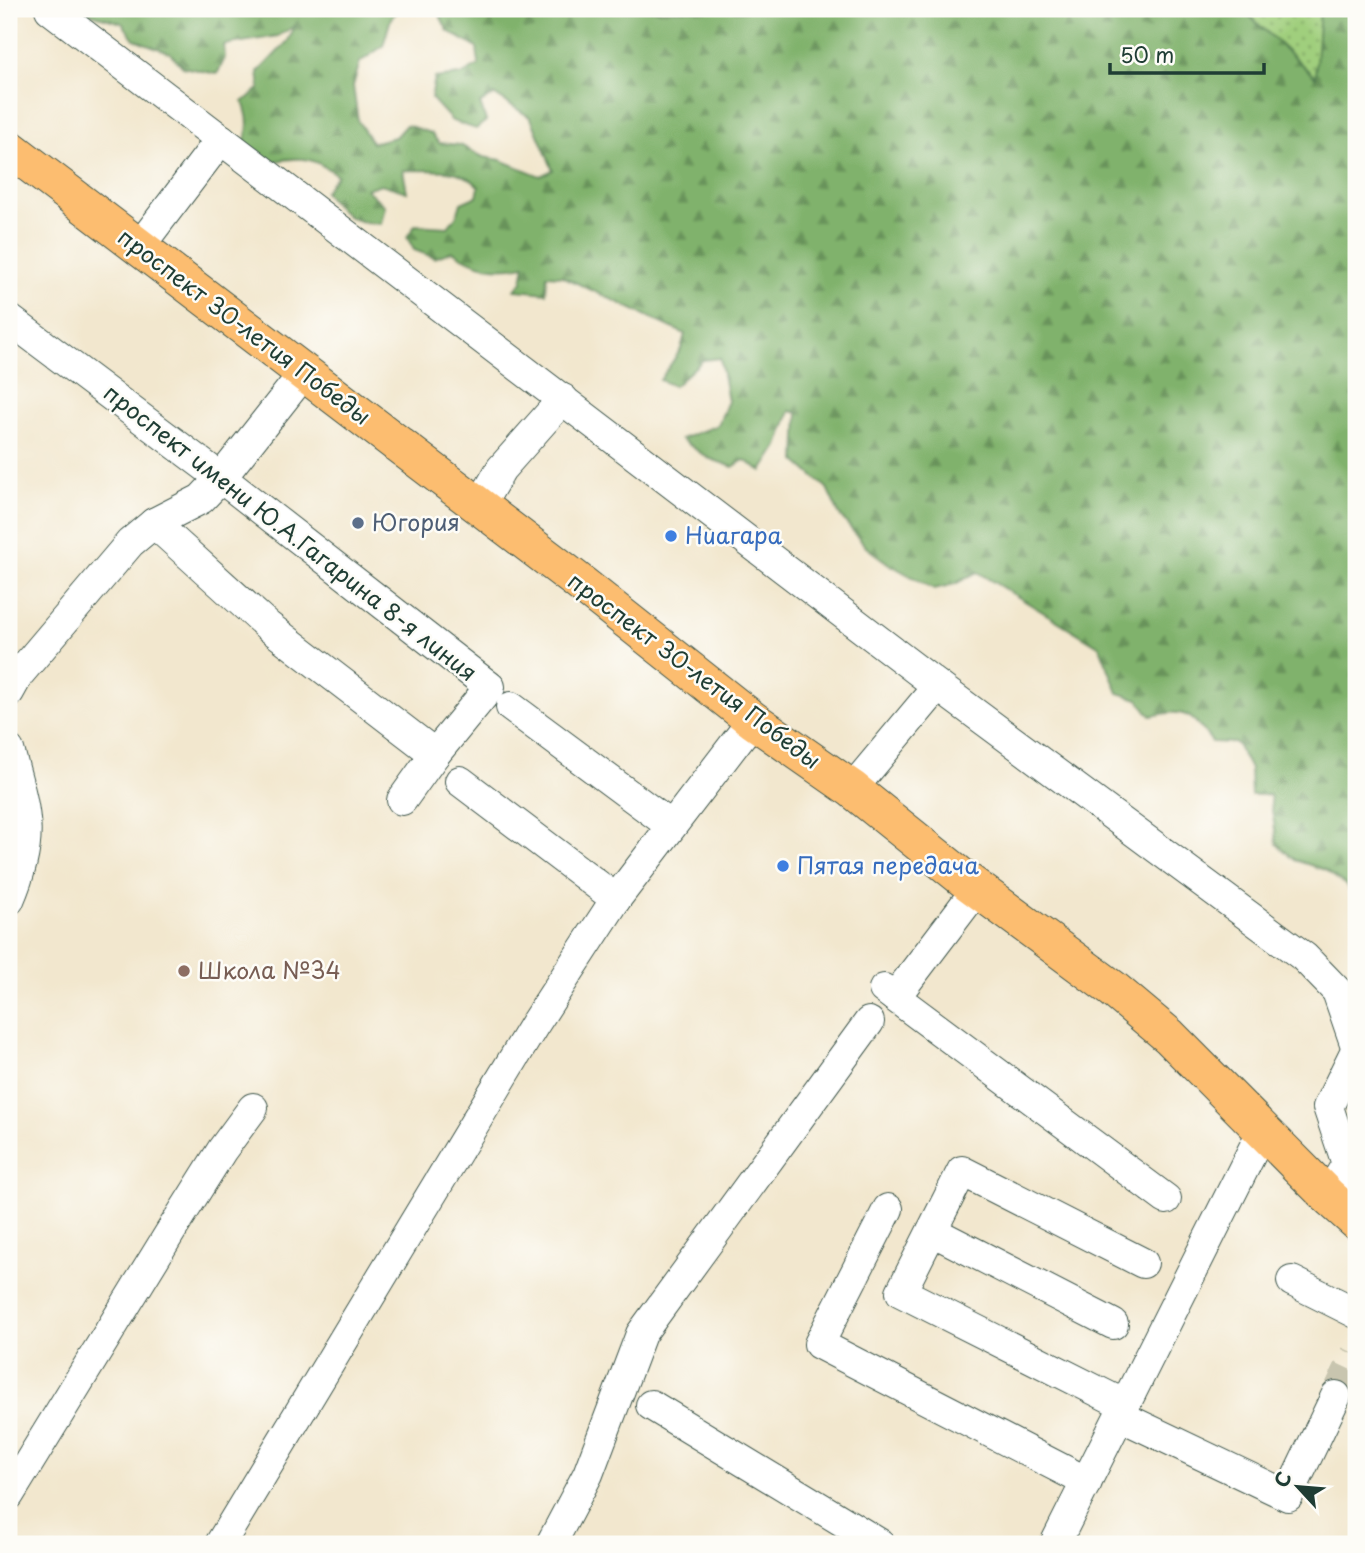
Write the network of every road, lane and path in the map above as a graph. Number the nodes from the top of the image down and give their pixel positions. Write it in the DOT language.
graph roads {
  1 [pos="50,9"];
  2 [pos="221,139"];
  3 [pos="9,148"];
  4 [pos="139,247"];
  5 [pos="9,319"];
  6 [pos="304,373"];
  7 [pos="563,399"];
  8 [pos="221,478"];
  9 [pos="479,507"];
  10 [pos="154,523"];
  11 [pos="938,686"];
  12 [pos="9,692"];
  13 [pos="511,707"];
  14 [pos="752,720"];
  15 [pos="9,750"];
  16 [pos="435,754"];
  17 [pos="460,781"];
  18 [pos="852,789"];
  19 [pos="402,800"];
  20 [pos="670,825"];
  21 [pos="977,889"];
  22 [pos="616,899"];
  23 [pos="9,900"];
  24 [pos="869,1022"];
  25 [pos="1356,1048"];
  26 [pos="253,1108"];
  27 [pos="1263,1130"];
  28 [pos="1328,1196"];
  29 [pos="1166,1199"];
  30 [pos="888,1209"];
  31 [pos="1356,1221"];
  32 [pos="932,1231"];
  33 [pos="1143,1262"];
  34 [pos="1292,1281"];
  35 [pos="1356,1314"];
  36 [pos="1113,1324"];
  37 [pos="1336,1396"];
  38 [pos="650,1405"];
  39 [pos="1122,1410"];
  40 [pos="1087,1482"];
  41 [pos="9,1494"];
  42 [pos="220,1544"];
  43 [pos="551,1544"];
  44 [pos="880,1544"];
  45 [pos="1055,1544"];
  1 -- 2 [label="street"];
  2 -- 4 [label="street"];
  2 -- 7 [label="street"];
  3 -- 4 [label="main road, проспект 30-летия Победы"];
  4 -- 6 [label="main road, проспект 30-летия Победы"];
  5 -- 8 [label="street, проспект имени Ю.А.Гагарина 8-я линия"];
  6 -- 8 [label="street"];
  6 -- 9 [label="main road, проспект 30-летия Победы"];
  7 -- 9 [label="street"];
  7 -- 11 [label="street"];
  8 -- 10 [label="street"];
  8 -- 16 [label="street, проспект имени Ю.А.Гагарина 8-я линия"];
  9 -- 14 [label="main road, проспект 30-летия Победы"];
  10 -- 12 [label="street"];
  10 -- 16 [label="street"];
  11 -- 18 [label="street"];
  11 -- 25 [label="street"];
  13 -- 20 [label="street"];
  14 -- 18 [label="main road, проспект 30-летия Победы"];
  14 -- 20 [label="street"];
  15 -- 23 [label="street"];
  16 -- 19 [label="street, проспект имени Ю.А.Гагарина 8-я линия"];
  17 -- 22 [label="street"];
  18 -- 21 [label="main road, проспект 30-летия Победы"];
  20 -- 22 [label="street"];
  21 -- 27 [label="main road, проспект 30-летия Победы"];
  21 -- 29 [label="street"];
  22 -- 42 [label="street"];
  24 -- 43 [label="street"];
  25 -- 28 [label="street"];
  26 -- 41 [label="street"];
  27 -- 28 [label="main road, проспект 30-летия Победы"];
  27 -- 39 [label="street"];
  28 -- 31 [label="main road, проспект 30-летия Победы"];
  30 -- 40 [label="street"];
  32 -- 33 [label="street"];
  32 -- 36 [label="street"];
  32 -- 39 [label="street"];
  34 -- 35 [label="street"];
  37 -- 39 [label="street"];
  38 -- 44 [label="street"];
  39 -- 40 [label="street"];
  40 -- 45 [label="street"];
}
